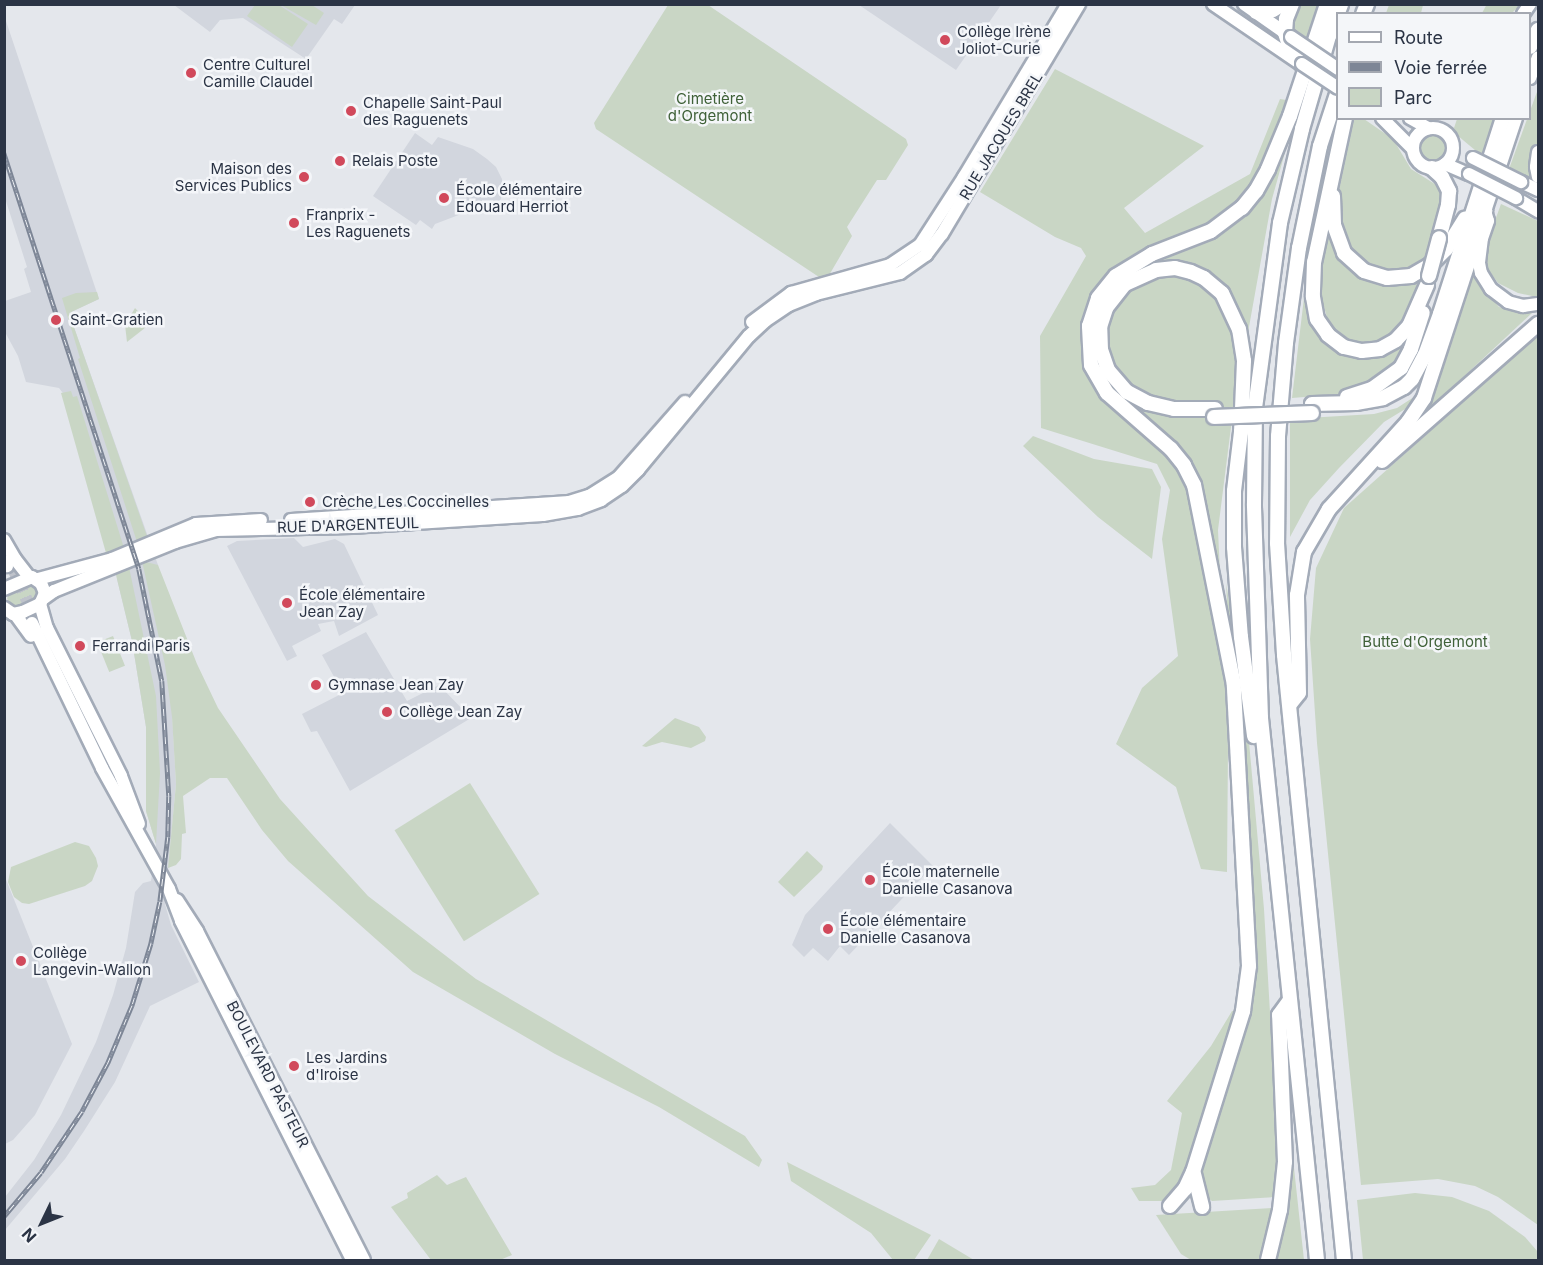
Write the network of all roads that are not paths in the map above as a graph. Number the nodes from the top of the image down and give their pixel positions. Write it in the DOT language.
graph roads {
  1 [pos="1068,4"];
  2 [pos="1079,4"];
  3 [pos="1213,4"];
  4 [pos="1283,4"];
  5 [pos="1292,4"];
  6 [pos="1327,4"];
  7 [pos="1250,8"];
  8 [pos="1336,17"];
  9 [pos="1539,30"];
  10 [pos="1288,42"];
  11 [pos="1531,45"];
  12 [pos="1539,57"];
  13 [pos="1302,64"];
  14 [pos="1336,68"];
  15 [pos="1531,76"];
  16 [pos="1336,89"];
  17 [pos="1336,96"];
  18 [pos="1344,120"];
  19 [pos="1384,120"];
  20 [pos="1415,120"];
  21 [pos="1440,120"];
  22 [pos="1502,120"];
  23 [pos="1515,120"];
  24 [pos="1431,127"];
  25 [pos="1453,145"];
  26 [pos="1412,148"];
  27 [pos="1539,152"];
  28 [pos="1334,165"];
  29 [pos="1439,166"];
  30 [pos="1539,177"];
  31 [pos="1539,190"];
  32 [pos="1476,198"];
  33 [pos="1516,198"];
  34 [pos="1539,206"];
  35 [pos="1485,211"];
  36 [pos="1539,211"];
  37 [pos="913,259"];
  38 [pos="1428,280"];
  39 [pos="1539,304"];
  40 [pos="1450,316"];
  41 [pos="1539,324"];
  42 [pos="1088,338"];
  43 [pos="1332,404"];
  44 [pos="1312,408"];
  45 [pos="1214,413"];
  46 [pos="643,457"];
  47 [pos="1359,478"];
  48 [pos="4,540"];
  49 [pos="4,552"];
  50 [pos="6,575"];
  51 [pos="34,578"];
  52 [pos="42,601"];
  53 [pos="10,611"];
  54 [pos="1290,704"];
  55 [pos="1265,760"];
  56 [pos="100,764"];
  57 [pos="132,803"];
  58 [pos="143,839"];
  59 [pos="169,889"];
  60 [pos="1289,1000"];
  61 [pos="1193,1172"];
  62 [pos="1170,1206"];
  63 [pos="1202,1207"];
  64 [pos="1343,1240"];
  65 [pos="352,1260"];
  66 [pos="364,1260"];
  67 [pos="1268,1260"];
  68 [pos="1317,1260"];
  69 [pos="1344,1260"];
  70 [pos="1352,1260"];
  1 -- 37 [label="main road, RUE JACQUES BREL"];
  2 -- 37 [label="main road, RUE JACQUES BREL"];
  3 -- 10 [label="main road"];
  4 -- 7 [label="highway"];
  5 -- 10 [label="highway"];
  6 -- 42 [label="highway"];
  7 -- 10 [label="main road"];
  8 -- 55 [label="highway"];
  9 -- 11 [label="highway"];
  10 -- 13 [label="highway"];
  10 -- 14 [label="main road, bridge"];
  12 -- 15 [label="main road"];
  13 -- 16 [label="main road, bridge"];
  17 -- 54 [label="highway"];
  18 -- 28 [label="highway"];
  19 -- 26 [label="main road"];
  20 -- 24 [label="main road"];
  21 -- 24 [label="main road"];
  22 -- 32 [label="highway"];
  23 -- 35 [label="main road"];
  24 -- 25 [label="main road"];
  24 -- 26 [label="main road"];
  25 -- 29 [label="main road"];
  25 -- 31 [label="main road, bridge"];
  26 -- 29 [label="main road"];
  27 -- 30 [label="main road"];
  28 -- 32 [label="highway"];
  28 -- 38 [label="highway"];
  29 -- 33 [label="main road, bridge"];
  29 -- 38 [label="highway, bridge"];
  32 -- 43 [label="highway"];
  33 -- 34 [label="main road"];
  33 -- 36 [label="main road"];
  35 -- 39 [label="main road"];
  35 -- 40 [label="highway"];
  37 -- 46 [label="main road"];
  38 -- 43 [label="highway"];
  40 -- 44 [label="highway"];
  40 -- 47 [label="highway"];
  41 -- 47 [label="highway"];
  42 -- 45 [label="highway"];
  42 -- 61 [label="highway"];
  43 -- 44 [label="highway"];
  44 -- 45 [label="highway"];
  45 -- 55 [label="highway"];
  46 -- 51 [label="main road, RUE D'ARGENTEUIL"];
  46 -- 52 [label="main road, RUE D'ARGENTEUIL"];
  47 -- 54 [label="highway"];
  48 -- 51 [label="main road, BOULEVARD PASTEUR"];
  49 -- 50 [label="main road"];
  50 -- 51 [label="main road, RUE D'ARGENTEUIL"];
  51 -- 52 [label="main road, BOULEVARD PASTEUR"];
  52 -- 53 [label="main road, RUE D'ARGENTEUIL"];
  52 -- 57 [label="main road, BOULEVARD PASTEUR"];
  53 -- 56 [label="main road, BOULEVARD PASTEUR"];
  54 -- 64 [label="highway"];
  55 -- 60 [label="highway"];
  56 -- 57 [label="main road, BOULEVARD PASTEUR"];
  56 -- 58 [label="main road, BOULEVARD PASTEUR"];
  57 -- 58 [label="main road, BOULEVARD PASTEUR"];
  58 -- 59 [label="main road, BOULEVARD PASTEUR"];
  59 -- 65 [label="main road, BOULEVARD PASTEUR"];
  59 -- 66 [label="main road, BOULEVARD PASTEUR"];
  60 -- 67 [label="highway"];
  60 -- 68 [label="highway"];
  61 -- 62 [label="highway"];
  61 -- 63 [label="highway"];
  64 -- 69 [label="highway"];
  64 -- 70 [label="highway"];
}
